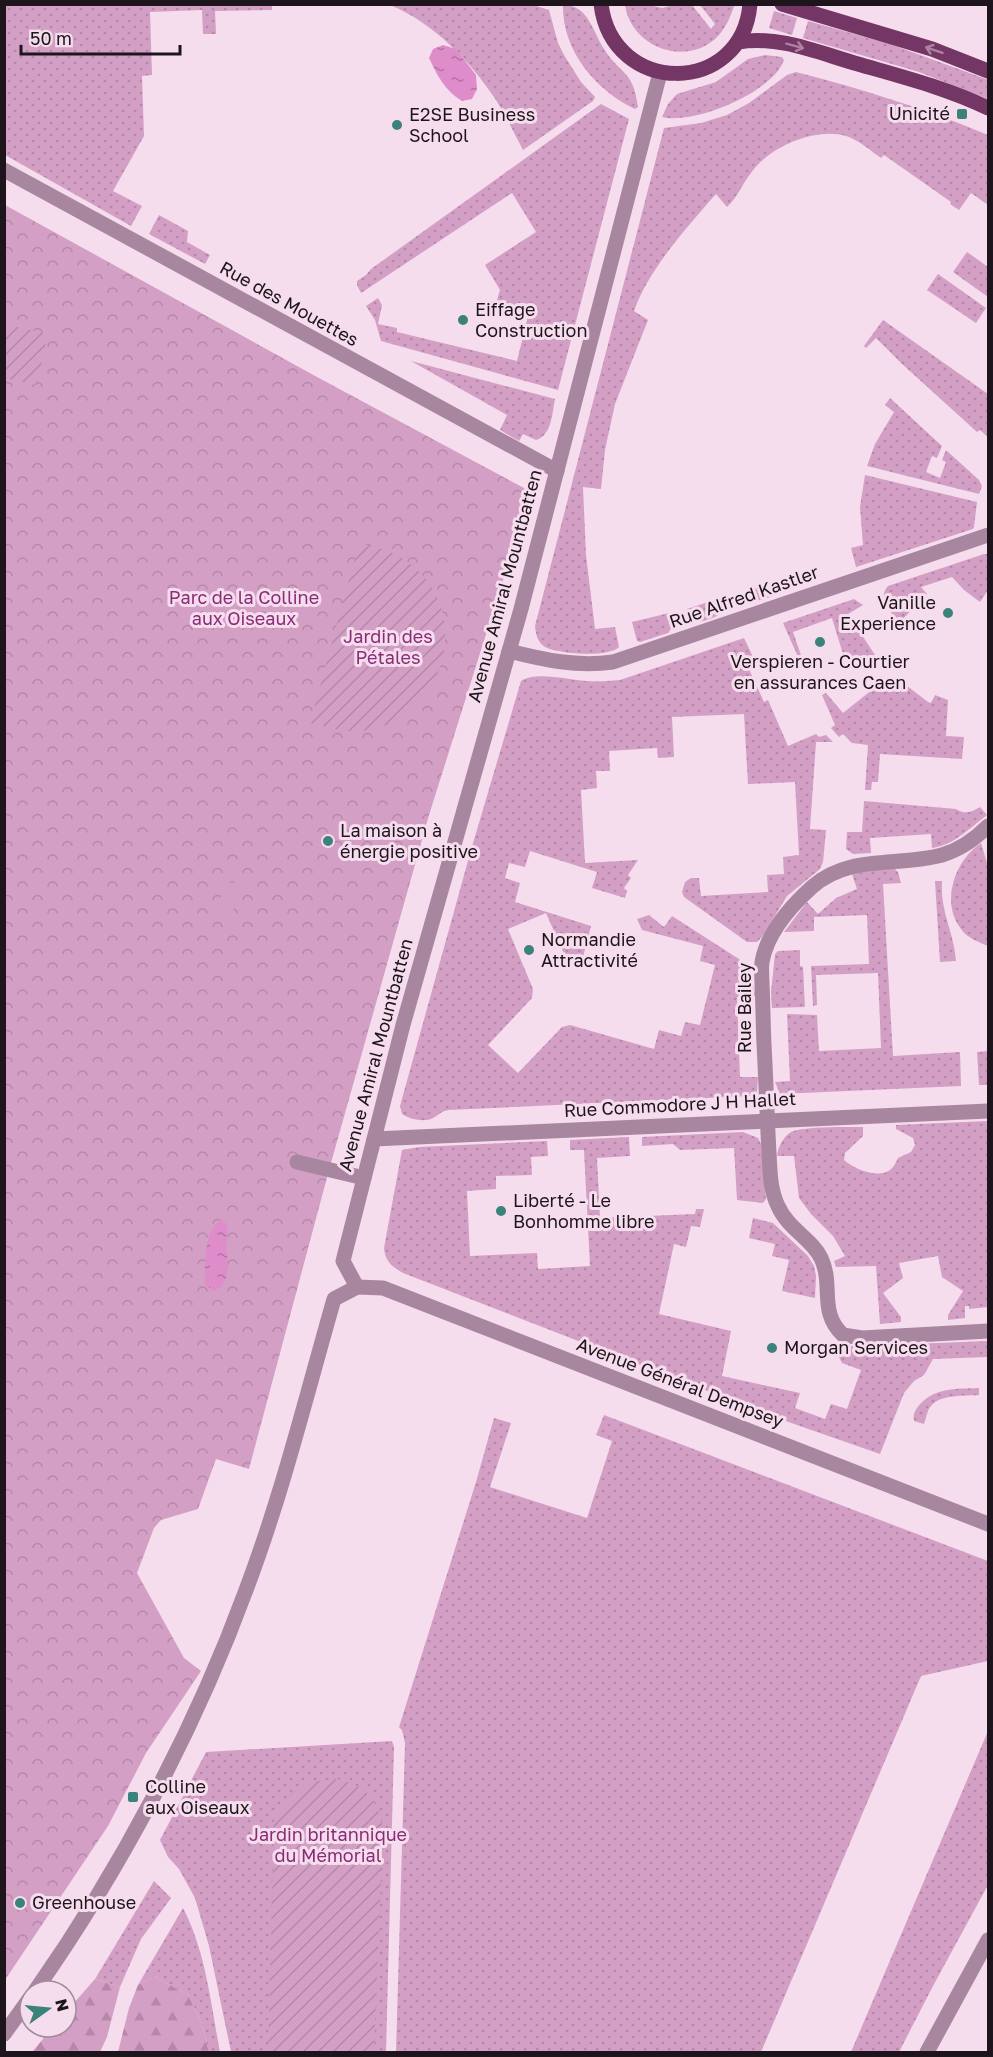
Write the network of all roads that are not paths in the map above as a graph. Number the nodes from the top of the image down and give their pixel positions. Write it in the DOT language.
graph roads {
  1 [pos="750,4"];
  2 [pos="782,4"];
  3 [pos="600,5"];
  4 [pos="738,42"];
  5 [pos="988,71"];
  6 [pos="660,73"];
  7 [pos="988,108"];
  8 [pos="4,170"];
  9 [pos="557,471"];
  10 [pos="988,535"];
  11 [pos="509,651"];
  12 [pos="988,826"];
  13 [pos="988,1111"];
  14 [pos="767,1120"];
  15 [pos="374,1139"];
  16 [pos="297,1162"];
  17 [pos="364,1178"];
  18 [pos="357,1287"];
  19 [pos="988,1331"];
  20 [pos="988,1524"];
  21 [pos="988,1940"];
  22 [pos="43,1979"];
  23 [pos="18,2015"];
  24 [pos="4,2034"];
  25 [pos="927,2052"];
  1 -- 4 [label="main road"];
  5 -- 2 [label="main road, one-way"];
  3 -- 6 [label="main road"];
  4 -- 6 [label="main road"];
  4 -- 7 [label="main road, one-way"];
  6 -- 9 [label="street, Avenue Amiral Mountbatten"];
  8 -- 9 [label="street, Rue des Mouettes"];
  9 -- 11 [label="street, Avenue Amiral Mountbatten"];
  10 -- 11 [label="street, Rue Alfred Kastler"];
  11 -- 15 [label="street, Avenue Amiral Mountbatten"];
  12 -- 14 [label="street, Rue Bailey"];
  13 -- 14 [label="street, Rue Commodore J H Hallet"];
  14 -- 15 [label="street, Rue Commodore J H Hallet"];
  14 -- 19 [label="street, Rue Bailey"];
  15 -- 17 [label="street, Avenue Amiral Mountbatten"];
  16 -- 17 [label="street"];
  17 -- 18 [label="street, Avenue Amiral Mountbatten"];
  18 -- 20 [label="street, Avenue Général Dempsey"];
  18 -- 22 [label="street"];
  21 -- 25 [label="street"];
  23 -- 24 [label="street"];
}
